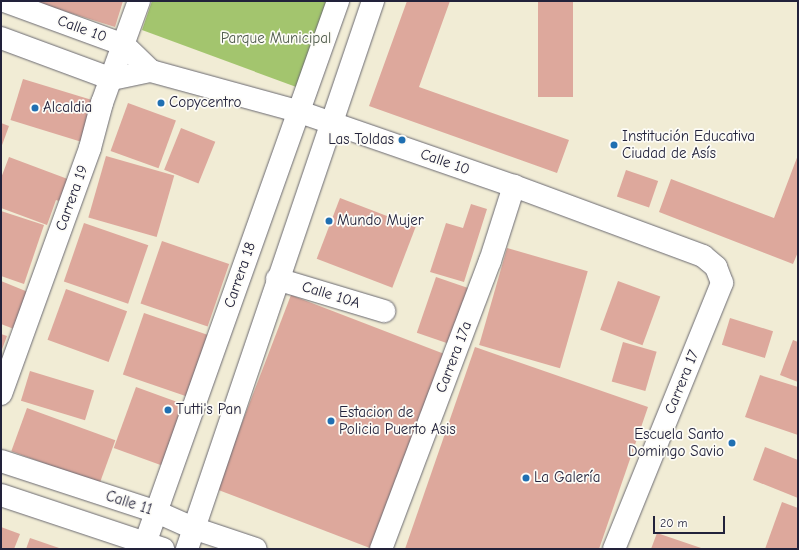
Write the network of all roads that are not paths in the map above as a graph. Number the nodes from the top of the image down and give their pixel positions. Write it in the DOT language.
graph roads {
  1 [pos="4,1"];
  2 [pos="139,1"];
  3 [pos="338,1"];
  4 [pos="373,1"];
  5 [pos="1,38"];
  6 [pos="124,45"];
  7 [pos="151,71"];
  8 [pos="112,79"];
  9 [pos="297,111"];
  10 [pos="330,122"];
  11 [pos="514,186"];
  12 [pos="277,279"];
  13 [pos="722,282"];
  14 [pos="384,311"];
  15 [pos="1,394"];
  16 [pos="1,461"];
  17 [pos="1,495"];
  18 [pos="157,512"];
  19 [pos="193,528"];
  20 [pos="151,547"];
  21 [pos="186,549"];
  22 [pos="256,549"];
  23 [pos="381,549"];
  24 [pos="614,549"];
  1 -- 6 [label="street, Calle 10"];
  2 -- 6 [label="street, Carrera 19"];
  3 -- 9 [label="street, Carrera 18"];
  4 -- 10 [label="street"];
  5 -- 8 [label="street"];
  6 -- 7 [label="street, Calle 10"];
  6 -- 8 [label="street, Carrera 19"];
  7 -- 8 [label="street, Calle 10"];
  7 -- 9 [label="street, Calle 10"];
  8 -- 15 [label="street, Carrera 19"];
  9 -- 10 [label="street, Calle 10"];
  9 -- 18 [label="street, Carrera 18"];
  10 -- 11 [label="street, Calle 10"];
  10 -- 12 [label="street"];
  11 -- 13 [label="street, Calle 10"];
  11 -- 23 [label="street, Carrera 17a"];
  12 -- 14 [label="street, Calle 10A"];
  12 -- 19 [label="street"];
  13 -- 24 [label="street, Carrera 17"];
  16 -- 18 [label="street, Calle 11"];
  17 -- 20 [label="street"];
  18 -- 19 [label="street, Calle 11"];
  18 -- 20 [label="street, Carrera 18"];
  19 -- 21 [label="street"];
  19 -- 22 [label="street, Calle 11"];
}
